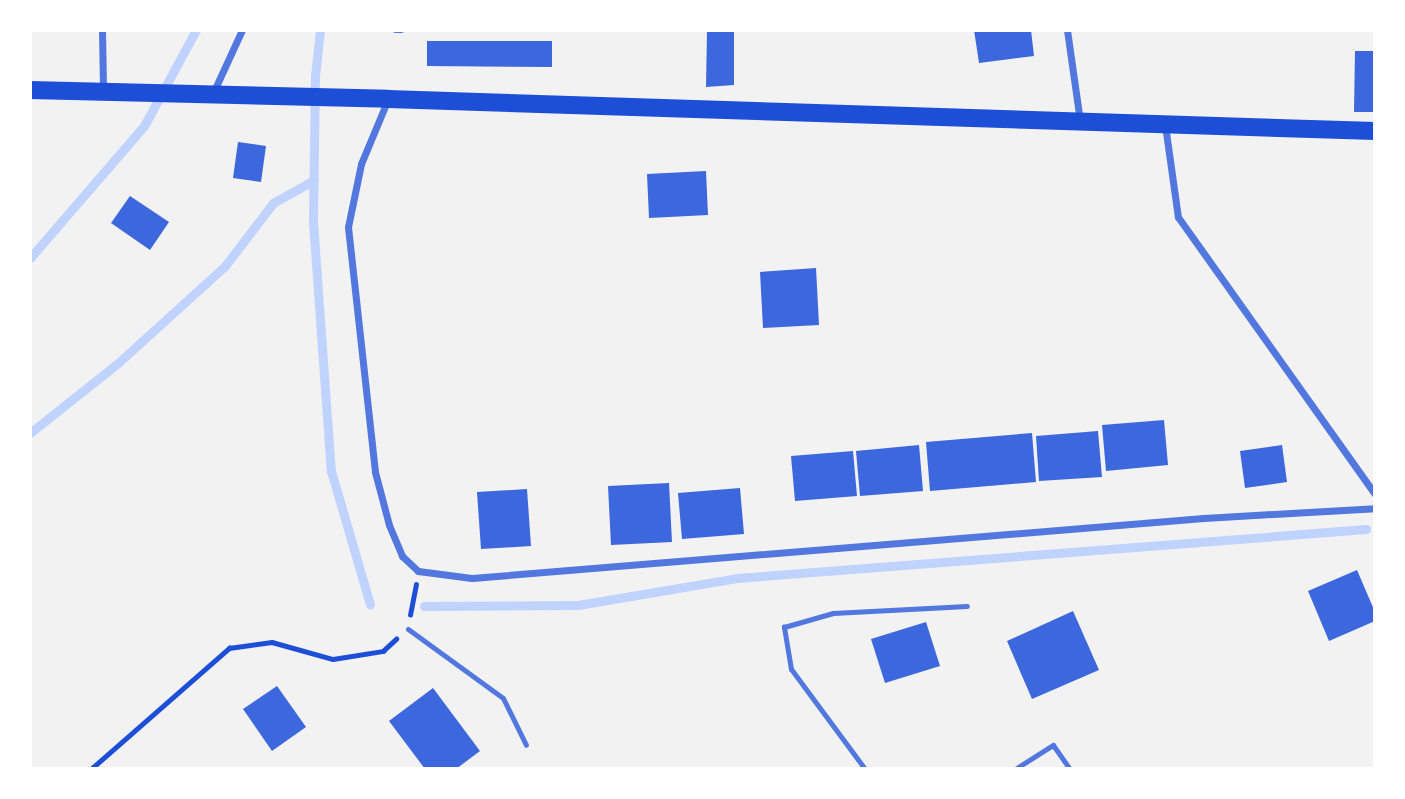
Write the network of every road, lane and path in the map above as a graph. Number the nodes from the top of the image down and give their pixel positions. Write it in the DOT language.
graph roads {
  1 [pos="102,30"];
  2 [pos="242,30"];
  3 [pos="395,30"];
  4 [pos="401,30"];
  5 [pos="1068,30"];
  6 [pos="30,90"];
  7 [pos="103,94"];
  8 [pos="211,96"];
  9 [pos="388,99"];
  10 [pos="1080,121"];
  11 [pos="1164,125"];
  12 [pos="1375,131"];
  13 [pos="1375,494"];
  14 [pos="1375,508"];
  15 [pos="418,571"];
  16 [pos="967,606"];
  17 [pos="408,629"];
  18 [pos="526,745"];
  19 [pos="91,769"];
  20 [pos="865,769"];
  21 [pos="1015,769"];
  22 [pos="1070,769"];
  1 -- 7 [label="street"];
  2 -- 8 [label="street"];
  3 -- 4 [label="lane"];
  5 -- 10 [label="street"];
  6 -- 7 [label="main road"];
  7 -- 8 [label="main road"];
  8 -- 9 [label="main road"];
  9 -- 10 [label="main road"];
  9 -- 15 [label="street"];
  10 -- 11 [label="main road"];
  11 -- 12 [label="main road"];
  11 -- 13 [label="street"];
  14 -- 15 [label="street"];
  15 -- 17 [label="path"];
  16 -- 20 [label="lane"];
  17 -- 18 [label="lane"];
  17 -- 19 [label="path"];
  21 -- 22 [label="lane"];
}
